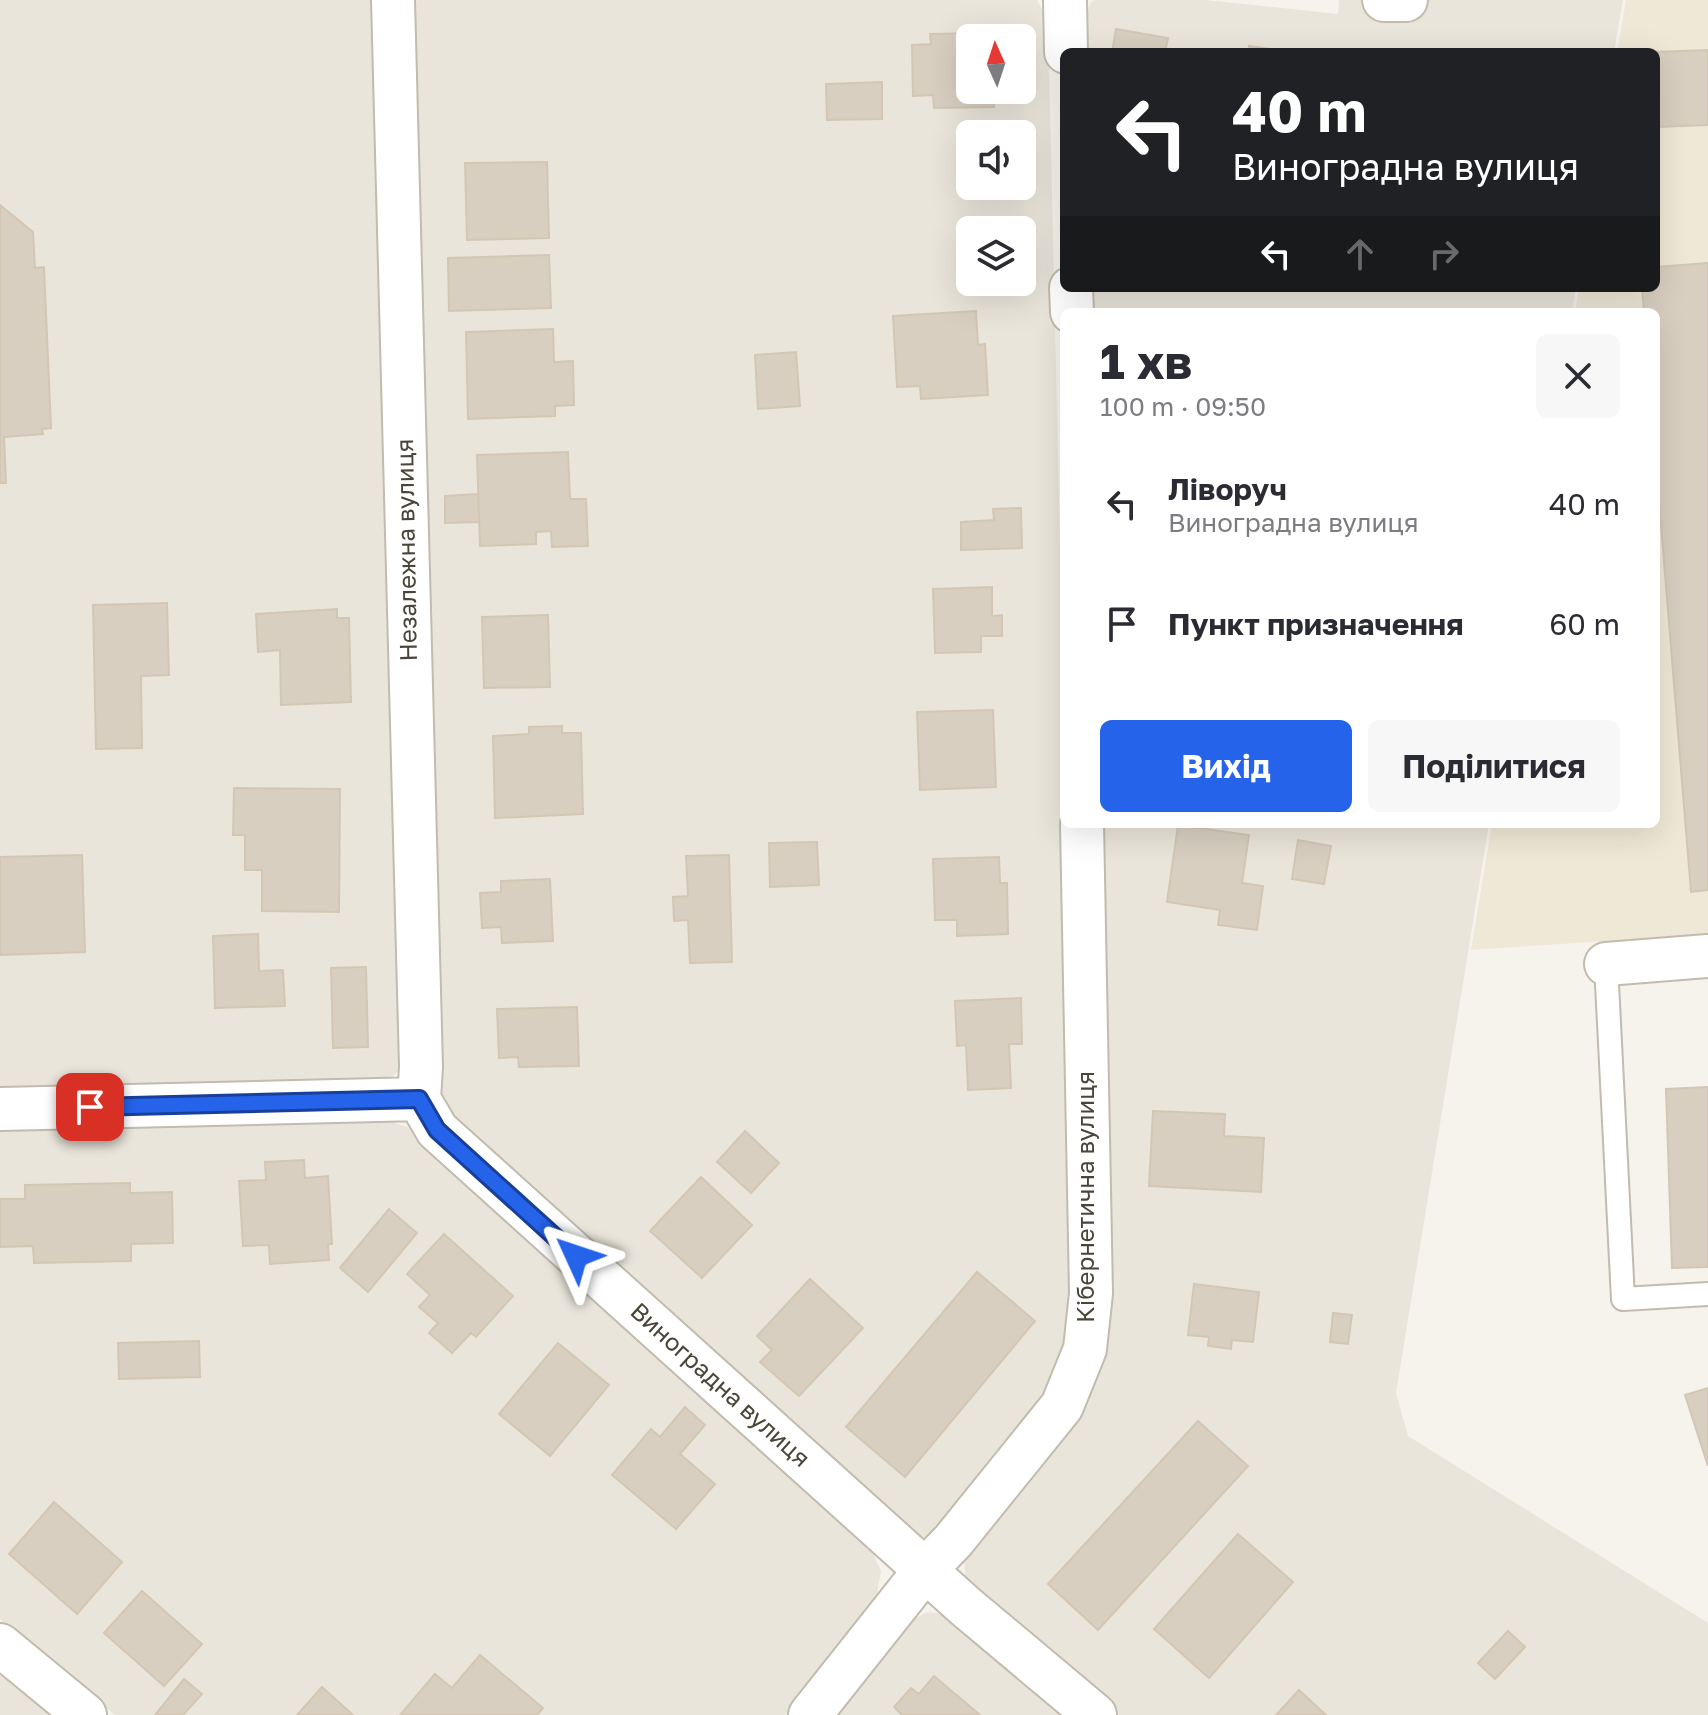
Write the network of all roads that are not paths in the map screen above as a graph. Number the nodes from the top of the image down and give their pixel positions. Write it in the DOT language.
graph roads {
  1 [pos="393,0"];
  2 [pos="1065,0"];
  3 [pos="1384,0"];
  4 [pos="1406,0"];
  5 [pos="1066,48"];
  6 [pos="1082,828"];
  7 [pos="1708,956"];
  8 [pos="1606,964"];
  9 [pos="419,1099"];
  10 [pos="0,1109"];
  11 [pos="1708,1294"];
  12 [pos="925,1570"];
  13 [pos="0,1645"];
  14 [pos="85,1715"];
  15 [pos="810,1715"];
  16 [pos="1095,1715"];
  1 -- 9 [label="street, Незалежна вулиця"];
  2 -- 5 [label="street"];
  3 -- 4 [label="street"];
  6 -- 12 [label="street, Кібернетична вулиця"];
  7 -- 8 [label="street"];
  8 -- 11 [label="lane"];
  9 -- 10 [label="street"];
  9 -- 12 [label="street, Виноградна вулиця"];
  12 -- 15 [label="street, Кібернетична вулиця"];
  12 -- 16 [label="street, Виноградна вулиця"];
  13 -- 14 [label="street"];
}
